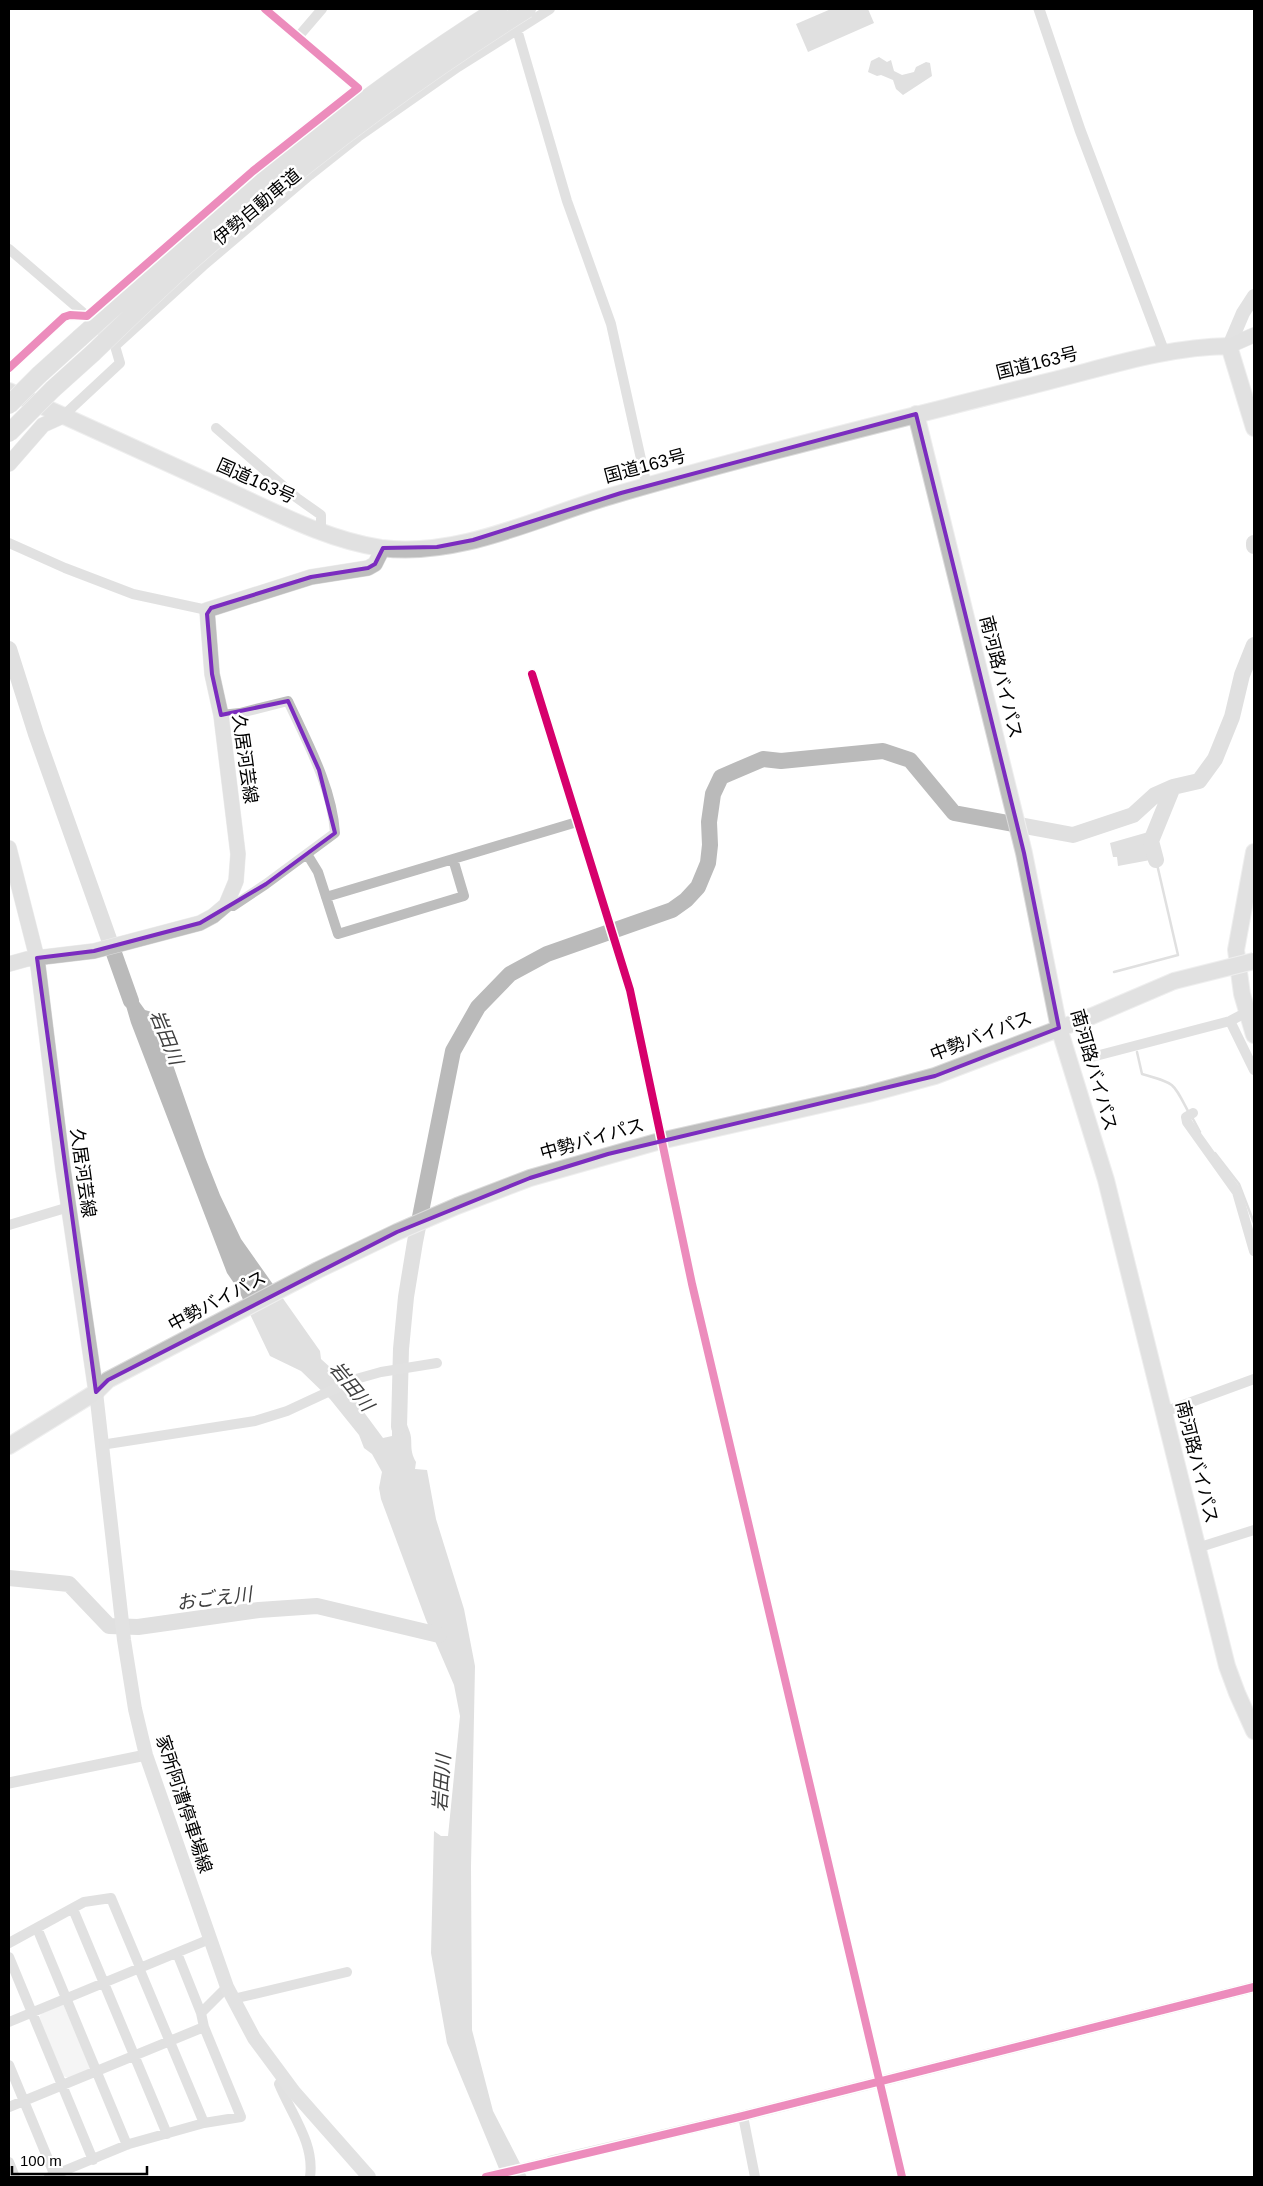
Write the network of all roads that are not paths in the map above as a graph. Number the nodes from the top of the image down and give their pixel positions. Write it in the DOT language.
graph roads {
  1 [pos="265,9"];
  2 [pos="322,9"];
  3 [pos="498,9"];
  4 [pos="510,9"];
  5 [pos="527,9"];
  6 [pos="550,9"];
  7 [pos="1039,9"];
  8 [pos="518,29"];
  9 [pos="298,37"];
  10 [pos="9,249"];
  11 [pos="1254,296"];
  12 [pos="87,316"];
  13 [pos="1254,335"];
  14 [pos="115,346"];
  15 [pos="1228,346"];
  16 [pos="1164,352"];
  17 [pos="9,368"];
  18 [pos="9,391"];
  19 [pos="9,405"];
  20 [pos="916,414"];
  21 [pos="63,416"];
  22 [pos="216,428"];
  23 [pos="1254,428"];
  24 [pos="9,433"];
  25 [pos="9,464"];
  26 [pos="646,486"];
  27 [pos="321,531"];
  28 [pos="9,543"];
  29 [pos="383,548"];
  30 [pos="207,610"];
  31 [pos="532,674"];
  32 [pos="221,715"];
  33 [pos="577,822"];
  34 [pos="9,848"];
  35 [pos="1254,852"];
  36 [pos="307,854"];
  37 [pos="453,859"];
  38 [pos="326,897"];
  39 [pos="226,905"];
  40 [pos="37,958"];
  41 [pos="1254,960"];
  42 [pos="9,964"];
  43 [pos="1247,1012"];
  44 [pos="1230,1021"];
  45 [pos="1059,1028"];
  46 [pos="1254,1035"];
  47 [pos="1088,1058"];
  48 [pos="1254,1070"];
  49 [pos="1189,1115"];
  50 [pos="660,1141"];
  51 [pos="69,1207"];
  52 [pos="9,1225"];
  53 [pos="1254,1250"];
  54 [pos="437,1363"];
  55 [pos="1254,1379"];
  56 [pos="96,1392"];
  57 [pos="1164,1412"];
  58 [pos="101,1445"];
  59 [pos="9,1446"];
  60 [pos="1254,1530"];
  61 [pos="1197,1548"];
  62 [pos="1254,1731"];
  63 [pos="146,1755"];
  64 [pos="9,1783"];
  65 [pos="73,1909"];
  66 [pos="37,1928"];
  67 [pos="210,1939"];
  68 [pos="9,1943"];
  69 [pos="176,1953"];
  70 [pos="9,1956"];
  71 [pos="139,1968"];
  72 [pos="347,1972"];
  73 [pos="105,1982"];
  74 [pos="1254,1987"];
  75 [pos="230,1993"];
  76 [pos="66,1998"];
  77 [pos="33,2013"];
  78 [pos="202,2013"];
  79 [pos="9,2022"];
  80 [pos="204,2027"];
  81 [pos="169,2041"];
  82 [pos="135,2055"];
  83 [pos="9,2065"];
  84 [pos="96,2071"];
  85 [pos="283,2078"];
  86 [pos="879,2081"];
  87 [pos="63,2085"];
  88 [pos="24,2101"];
  89 [pos="9,2108"];
  90 [pos="743,2116"];
  91 [pos="204,2123"];
  92 [pos="167,2134"];
  93 [pos="127,2145"];
  94 [pos="93,2160"];
  95 [pos="9,2162"];
  96 [pos="550,2162"];
  97 [pos="15,2177"];
  98 [pos="52,2177"];
  99 [pos="310,2177"];
  100 [pos="369,2177"];
  101 [pos="486,2177"];
  102 [pos="491,2177"];
  103 [pos="755,2177"];
  104 [pos="902,2177"];
  1 -- 9 [label="street"];
  2 -- 9 [label="street"];
  3 -- 19 [label="highway, 伊勢自動車道, bridge"];
  4 -- 8 [label="street"];
  5 -- 24 [label="highway, 伊勢自動車道, bridge"];
  6 -- 8 [label="street"];
  7 -- 16 [label="street"];
  8 -- 14 [label="street"];
  8 -- 26 [label="street"];
  9 -- 12 [label="street"];
  10 -- 12 [label="street"];
  11 -- 15 [label="main road"];
  12 -- 14 [label="street"];
  12 -- 17 [label="street"];
  13 -- 15 [label="main road"];
  14 -- 21 [label="street"];
  15 -- 16 [label="highway, 国道163号"];
  15 -- 23 [label="highway"];
  16 -- 20 [label="highway, 国道163号"];
  18 -- 21 [label="highway, 国道163号"];
  20 -- 26 [label="highway, 国道163号"];
  20 -- 45 [label="highway, 南河路バイパス"];
  21 -- 25 [label="main road"];
  21 -- 27 [label="highway, 国道163号"];
  22 -- 27 [label="street"];
  26 -- 29 [label="highway, 国道163号"];
  27 -- 29 [label="highway, 国道163号"];
  28 -- 30 [label="street"];
  29 -- 30 [label="main road"];
  30 -- 32 [label="main road, 久居河芸線"];
  31 -- 33 [label="street"];
  32 -- 36 [label="street"];
  32 -- 39 [label="main road, 久居河芸線"];
  33 -- 37 [label="street"];
  33 -- 50 [label="street"];
  34 -- 40 [label="main road, 久居河芸線"];
  35 -- 43 [label="highway"];
  36 -- 38 [label="street"];
  36 -- 39 [label="street"];
  37 -- 38 [label="street"];
  37 -- 38 [label="street"];
  39 -- 40 [label="main road"];
  40 -- 42 [label="main road"];
  40 -- 51 [label="main road, 久居河芸線"];
  41 -- 45 [label="highway, 中勢バイパス, bridge"];
  43 -- 44 [label="street"];
  43 -- 46 [label="highway"];
  44 -- 47 [label="street"];
  44 -- 48 [label="street"];
  45 -- 50 [label="highway, 中勢バイパス"];
  45 -- 57 [label="highway, 南河路バイパス"];
  49 -- 53 [label="street"];
  50 -- 56 [label="highway, 中勢バイパス"];
  50 -- 86 [label="street"];
  51 -- 52 [label="street"];
  51 -- 56 [label="main road, 久居河芸線"];
  54 -- 58 [label="street"];
  55 -- 57 [label="street"];
  56 -- 58 [label="main road, 家所阿漕停車場線"];
  56 -- 59 [label="highway, 中勢バイパス"];
  57 -- 61 [label="highway, 南河路バイパス"];
  58 -- 63 [label="main road, 家所阿漕停車場線"];
  60 -- 61 [label="street"];
  61 -- 62 [label="highway, 南河路バイパス"];
  63 -- 64 [label="street"];
  63 -- 67 [label="main road, 家所阿漕停車場線"];
  65 -- 66 [label="street"];
  65 -- 71 [label="street"];
  65 -- 73 [label="street"];
  66 -- 68 [label="street"];
  66 -- 76 [label="street"];
  67 -- 69 [label="street"];
  67 -- 75 [label="main road, 家所阿漕停車場線"];
  69 -- 71 [label="street"];
  69 -- 78 [label="street"];
  70 -- 77 [label="street"];
  71 -- 73 [label="street"];
  71 -- 81 [label="street"];
  72 -- 75 [label="street"];
  73 -- 76 [label="street"];
  73 -- 82 [label="street"];
  74 -- 86 [label="street"];
  75 -- 78 [label="street"];
  75 -- 85 [label="main road, 家所阿漕停車場線"];
  76 -- 77 [label="street"];
  76 -- 84 [label="street"];
  77 -- 79 [label="street"];
  77 -- 87 [label="street"];
  78 -- 80 [label="street"];
  80 -- 81 [label="street"];
  80 -- 91 [label="street"];
  81 -- 82 [label="street"];
  81 -- 91 [label="street"];
  82 -- 84 [label="street"];
  82 -- 92 [label="street"];
  83 -- 88 [label="street"];
  84 -- 87 [label="street"];
  84 -- 93 [label="street"];
  85 -- 99 [label="street"];
  85 -- 100 [label="main road, 家所阿漕停車場線"];
  86 -- 90 [label="street"];
  86 -- 104 [label="street"];
  87 -- 88 [label="street"];
  87 -- 94 [label="street"];
  88 -- 89 [label="street"];
  88 -- 98 [label="street"];
  90 -- 96 [label="street"];
  90 -- 103 [label="street"];
  91 -- 92 [label="street"];
  92 -- 93 [label="street"];
  93 -- 94 [label="street"];
  94 -- 98 [label="street"];
  95 -- 97 [label="street"];
  96 -- 102 [label="street"];
  101 -- 102 [label="street"];
}
